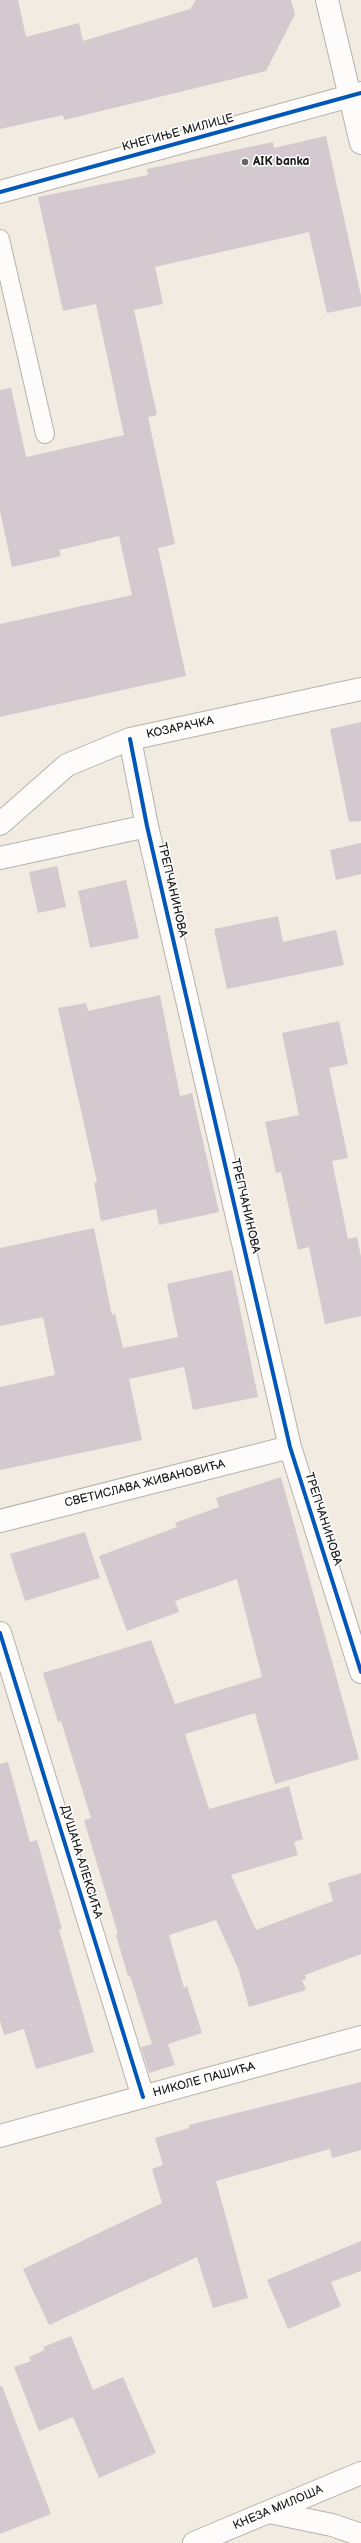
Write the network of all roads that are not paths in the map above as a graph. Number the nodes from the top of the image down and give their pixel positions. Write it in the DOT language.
graph roads {
  1 [pos="327,0"];
  2 [pos="355,95"];
  3 [pos="361,143"];
  4 [pos="0,192"];
  5 [pos="0,239"];
  6 [pos="45,434"];
  7 [pos="361,689"];
  8 [pos="130,738"];
  9 [pos="0,824"];
  10 [pos="147,826"];
  11 [pos="0,858"];
  12 [pos="290,1447"];
  13 [pos="0,1521"];
  14 [pos="0,1633"];
  15 [pos="361,1672"];
  16 [pos="361,2037"];
  17 [pos="143,2097"];
  18 [pos="0,2136"];
  19 [pos="361,2474"];
  20 [pos="269,2512"];
  21 [pos="361,2535"];
  22 [pos="194,2543"];
  1 -- 2 [label="street"];
  2 -- 3 [label="street"];
  2 -- 4 [label="street, КНЕГИЊЕ МИЛИЦЕ"];
  5 -- 6 [label="lane"];
  7 -- 8 [label="street, КОЗАРАЧКА"];
  8 -- 9 [label="street, КОЗАРАЧКА"];
  8 -- 10 [label="street, ТРЕПЧАНИНОВА"];
  10 -- 11 [label="street"];
  10 -- 12 [label="street, ТРЕПЧАНИНОВА"];
  12 -- 13 [label="street, СВЕТИСЛАВА ЖИВАНОВИЋА"];
  12 -- 15 [label="street, ТРЕПЧАНИНОВА"];
  14 -- 17 [label="street, ДУШАНА АЛЕКСИЋА"];
  16 -- 17 [label="street, НИКОЛЕ ПАШИЋА"];
  17 -- 18 [label="street, НИКОЛЕ ПАШИЋА"];
  19 -- 20 [label="street, КНЕЗА МИЛОША"];
  20 -- 21 [label="street"];
  20 -- 22 [label="street, КНЕЗА МИЛОША"];
}
